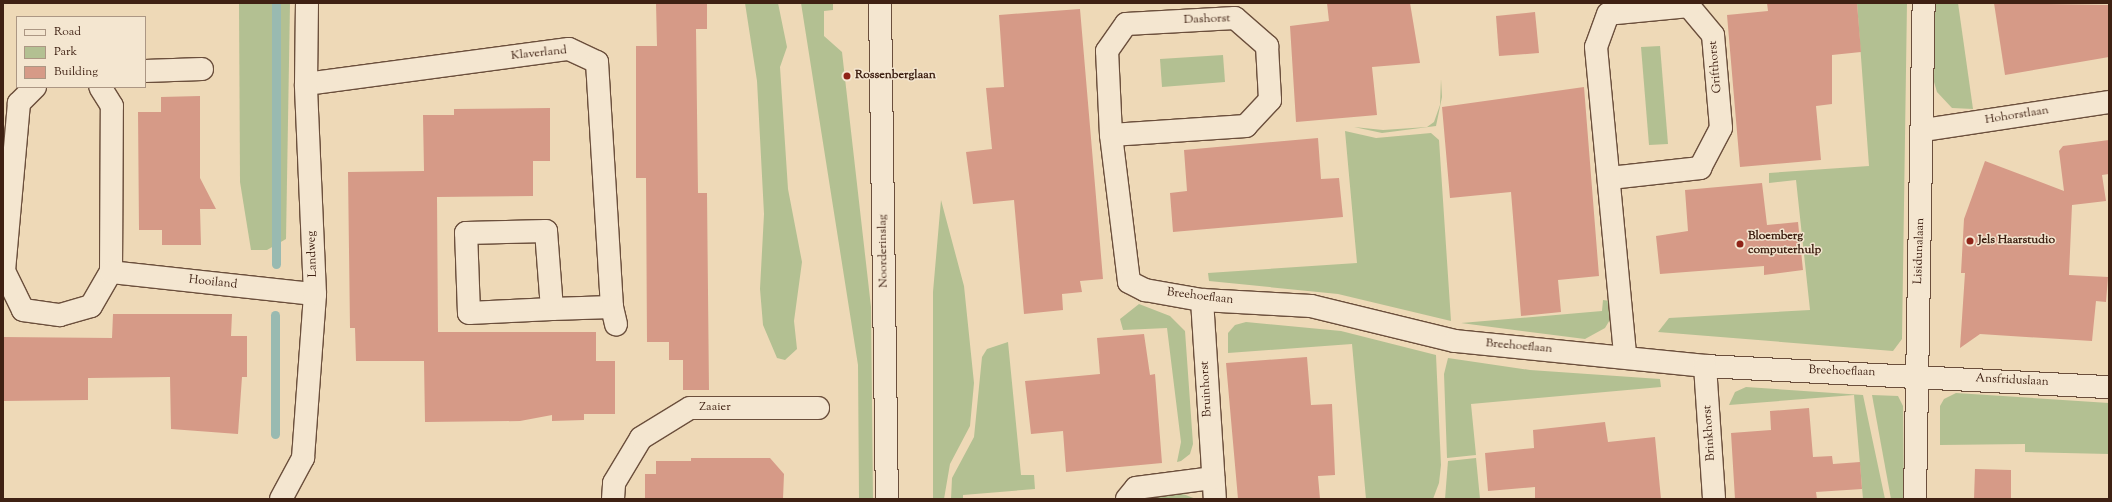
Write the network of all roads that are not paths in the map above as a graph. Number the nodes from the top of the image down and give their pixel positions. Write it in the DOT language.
graph roads {
  1 [pos="307,3"];
  2 [pos="880,3"];
  3 [pos="1924,3"];
  4 [pos="202,69"];
  5 [pos="146,71"];
  6 [pos="306,84"];
  7 [pos="34,88"];
  8 [pos="101,88"];
  9 [pos="2109,102"];
  10 [pos="1924,130"];
  11 [pos="1111,135"];
  12 [pos="1610,178"];
  13 [pos="111,272"];
  14 [pos="1129,282"];
  15 [pos="315,294"];
  16 [pos="1202,300"];
  17 [pos="552,310"];
  18 [pos="1625,356"];
  19 [pos="1705,366"];
  20 [pos="1915,376"];
  21 [pos="2109,387"];
  22 [pos="818,408"];
  23 [pos="1214,489"];
  24 [pos="281,499"];
  25 [pos="613,499"];
  26 [pos="887,499"];
  27 [pos="1127,499"];
  28 [pos="1714,499"];
  29 [pos="1915,499"];
  1 -- 6 [label="street, Landweg"];
  2 -- 26 [label="street, Noorderinslag"];
  3 -- 10 [label="street, Lisidunalaan"];
  4 -- 5 [label="street"];
  6 -- 15 [label="street, Landweg"];
  6 -- 17 [label="street, Klaverland"];
  7 -- 13 [label="street"];
  8 -- 13 [label="street"];
  9 -- 10 [label="street, Hohorstlaan"];
  10 -- 20 [label="street, Lisidunalaan"];
  11 -- 11 [label="street, Dashorst"];
  11 -- 14 [label="street, Dashorst"];
  12 -- 12 [label="street, Grifthorst"];
  12 -- 18 [label="street, Grifthorst"];
  13 -- 15 [label="street, Hooiland"];
  14 -- 16 [label="street, Breehoeflaan"];
  15 -- 24 [label="street, Landweg"];
  16 -- 18 [label="street, Breehoeflaan"];
  16 -- 23 [label="street, Bruinhorst"];
  17 -- 17 [label="street, Klaverland"];
  18 -- 19 [label="street, Breehoeflaan"];
  19 -- 20 [label="street, Breehoeflaan"];
  19 -- 28 [label="street, Brinkhorst"];
  20 -- 21 [label="street, Ansfriduslaan"];
  20 -- 29 [label="street, Lisidunalaan"];
  22 -- 25 [label="street, Zaaier"];
  23 -- 27 [label="street, Bruinhorst"];
}
